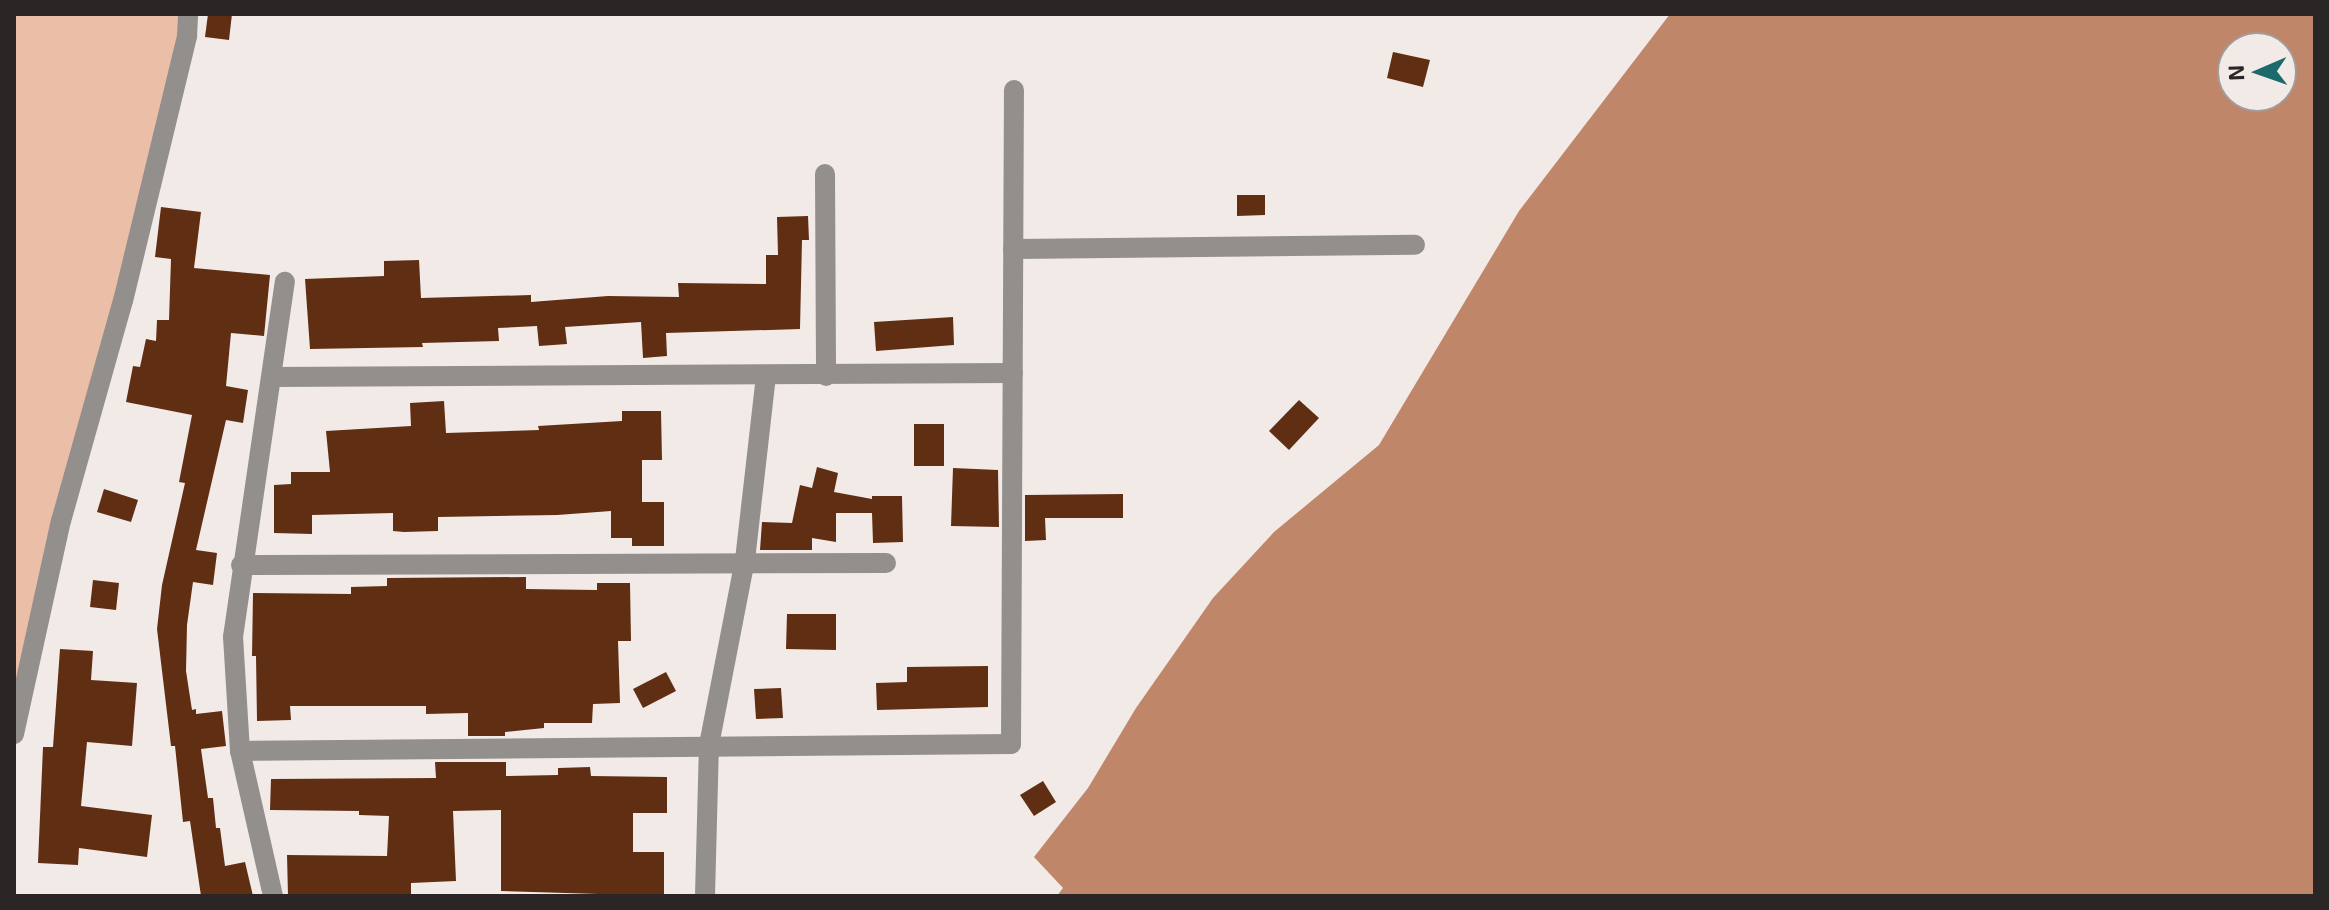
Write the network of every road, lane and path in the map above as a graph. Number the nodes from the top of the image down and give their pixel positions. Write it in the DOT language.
graph roads {
  1 [pos="188,14"];
  2 [pos="1014,90"];
  3 [pos="825,174"];
  4 [pos="1415,245"];
  5 [pos="1013,249"];
  6 [pos="285,282"];
  7 [pos="1013,373"];
  8 [pos="826,376"];
  9 [pos="272,377"];
  10 [pos="766,377"];
  11 [pos="745,560"];
  12 [pos="886,563"];
  13 [pos="241,565"];
  14 [pos="14,734"];
  15 [pos="709,745"];
  16 [pos="240,751"];
  17 [pos="273,896"];
  18 [pos="705,896"];
  1 -- 14 [label="street"];
  2 -- 5 [label="street"];
  3 -- 8 [label="street"];
  4 -- 5 [label="street"];
  5 -- 7 [label="street"];
  6 -- 9 [label="street"];
  7 -- 8 [label="street"];
  7 -- 15 [label="street"];
  8 -- 10 [label="street"];
  9 -- 10 [label="street"];
  9 -- 13 [label="street"];
  10 -- 11 [label="street"];
  11 -- 12 [label="street"];
  11 -- 13 [label="street"];
  11 -- 15 [label="street"];
  13 -- 16 [label="street"];
  15 -- 16 [label="street"];
  15 -- 18 [label="street"];
  16 -- 17 [label="street"];
}
